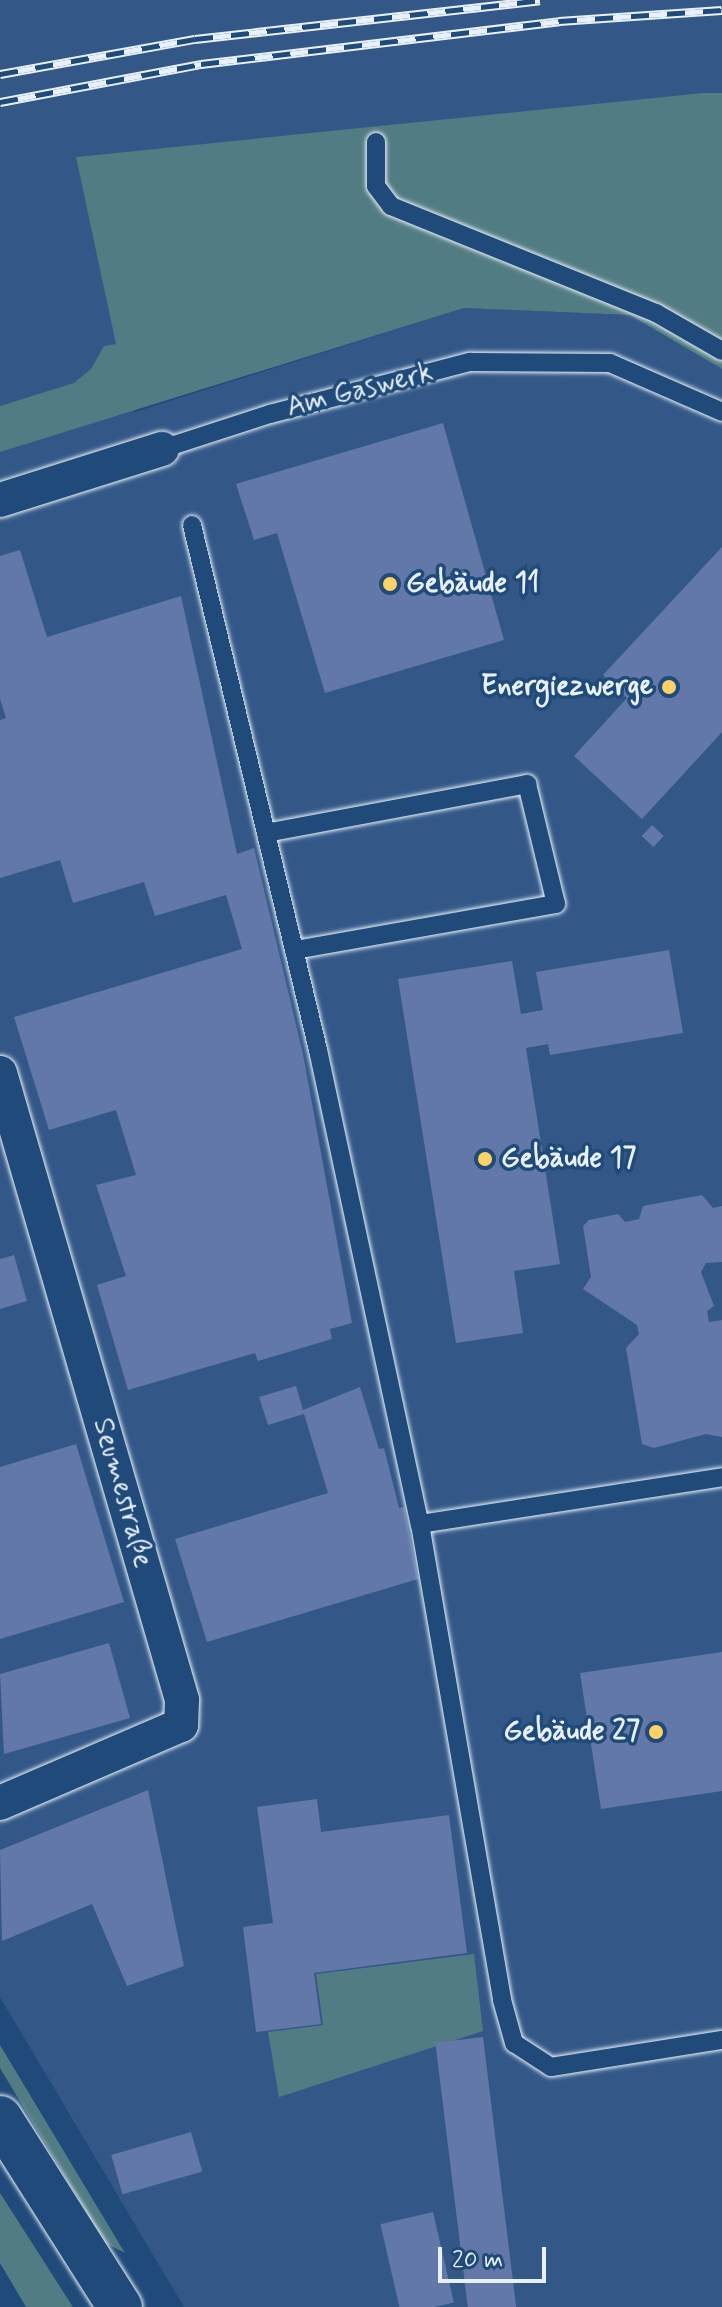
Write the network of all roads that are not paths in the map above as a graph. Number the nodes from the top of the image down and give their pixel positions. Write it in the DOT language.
graph roads {
  1 [pos="376,142"];
  2 [pos="722,351"];
  3 [pos="722,412"];
  4 [pos="162,449"];
  5 [pos="0,500"];
  6 [pos="192,525"];
  7 [pos="266,833"];
  8 [pos="294,950"];
  9 [pos="0,1073"];
  10 [pos="722,1477"];
  11 [pos="420,1524"];
  12 [pos="0,1803"];
  13 [pos="722,2040"];
  14 [pos="0,2118"];
  15 [pos="120,2307"];
  1 -- 2 [label="lane"];
  3 -- 4 [label="lane, Am Gaswerk"];
  4 -- 5 [label="street, Am Gaswerk"];
  6 -- 7 [label="lane"];
  7 -- 8 [label="lane"];
  7 -- 8 [label="lane"];
  8 -- 11 [label="lane"];
  9 -- 12 [label="street, Seumestraße"];
  10 -- 11 [label="lane"];
  11 -- 13 [label="lane"];
  14 -- 15 [label="street"];
}
